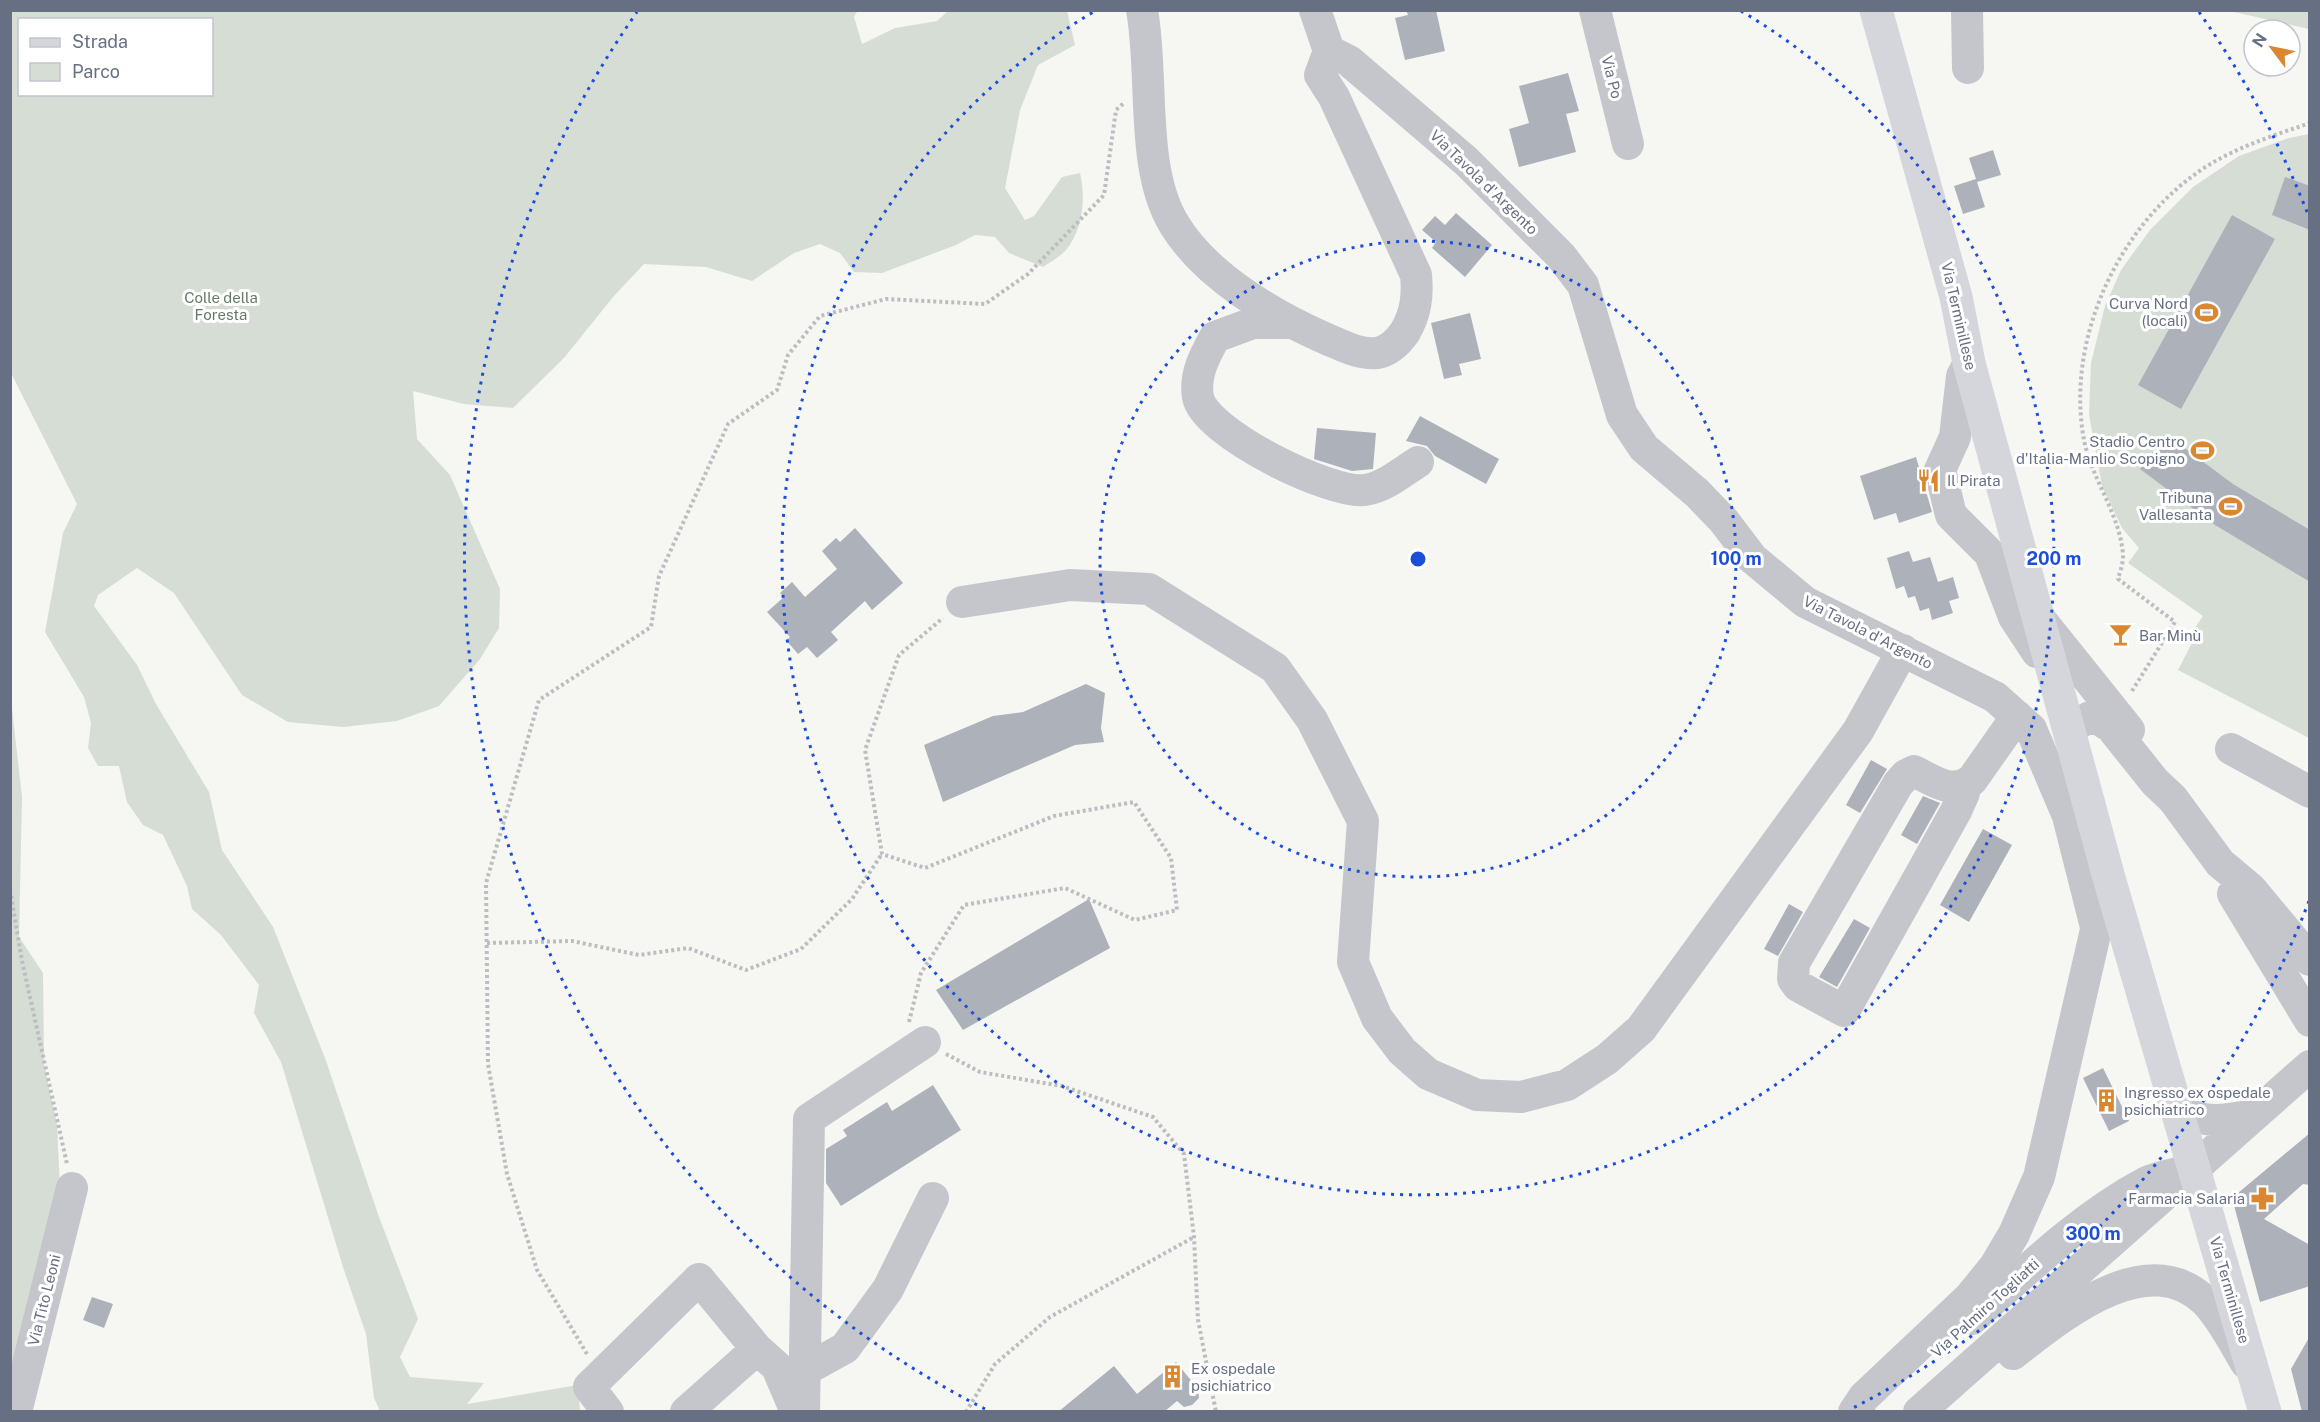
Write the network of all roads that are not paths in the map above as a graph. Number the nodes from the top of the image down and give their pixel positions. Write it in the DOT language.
graph roads {
  1 [pos="1142,10"];
  2 [pos="1315,10"];
  3 [pos="1595,10"];
  4 [pos="1876,10"];
  5 [pos="1967,10"];
  6 [pos="1329,51"];
  7 [pos="1968,68"];
  8 [pos="1628,144"];
  9 [pos="1289,323"];
  10 [pos="1969,363"];
  11 [pos="1418,462"];
  12 [pos="962,602"];
  13 [pos="2045,636"];
  14 [pos="1903,650"];
  15 [pos="2017,716"];
  16 [pos="2070,728"];
  17 [pos="2231,749"];
  18 [pos="1963,786"];
  19 [pos="2310,792"];
  20 [pos="2173,798"];
  21 [pos="2220,863"];
  22 [pos="2109,878"];
  23 [pos="2096,927"];
  24 [pos="2310,960"];
  25 [pos="2310,1021"];
  26 [pos="925,1042"];
  27 [pos="2310,1066"];
  28 [pos="2177,1110"];
  29 [pos="2255,1115"];
  30 [pos="2195,1168"];
  31 [pos="72,1188"];
  32 [pos="933,1198"];
  33 [pos="757,1349"];
  34 [pos="805,1370"];
  35 [pos="2256,1378"];
  36 [pos="602,1400"];
  37 [pos="16,1412"];
  38 [pos="687,1412"];
  39 [pos="796,1412"];
  40 [pos="804,1412"];
  41 [pos="1854,1412"];
  42 [pos="1869,1412"];
  43 [pos="1918,1412"];
  44 [pos="1939,1412"];
  45 [pos="2265,1412"];
  1 -- 9 [label="street"];
  2 -- 6 [label="street"];
  3 -- 8 [label="street, Via Po"];
  4 -- 10 [label="main road, Via Terminillese"];
  5 -- 7 [label="street"];
  6 -- 9 [label="street"];
  6 -- 14 [label="street, Via Tavola d'Argento"];
  9 -- 11 [label="street"];
  10 -- 13 [label="main road, Via Terminillese"];
  10 -- 13 [label="street"];
  12 -- 14 [label="street"];
  13 -- 16 [label="main road, Via Terminillese"];
  13 -- 20 [label="street"];
  14 -- 15 [label="street, Via Tavola d'Argento"];
  15 -- 18 [label="street"];
  15 -- 23 [label="street, Via Tavola d'Argento"];
  16 -- 20 [label="street"];
  16 -- 22 [label="main road, Via Terminillese"];
  17 -- 19 [label="street"];
  18 -- 18 [label="street"];
  20 -- 21 [label="street"];
  21 -- 24 [label="street"];
  21 -- 25 [label="street"];
  22 -- 23 [label="street"];
  22 -- 28 [label="main road, Via Terminillese"];
  23 -- 41 [label="street"];
  26 -- 34 [label="street"];
  27 -- 29 [label="street"];
  28 -- 29 [label="street"];
  28 -- 30 [label="main road, Via Terminillese"];
  29 -- 30 [label="street"];
  30 -- 35 [label="main road, Via Terminillese"];
  30 -- 42 [label="street, Via Palmiro Togliatti"];
  30 -- 43 [label="street"];
  31 -- 37 [label="street, Via Tito Leoni"];
  32 -- 34 [label="street"];
  33 -- 36 [label="street"];
  33 -- 38 [label="street"];
  33 -- 39 [label="street"];
  34 -- 40 [label="street"];
  35 -- 44 [label="street"];
  35 -- 45 [label="main road, Via Terminillese"];
}
